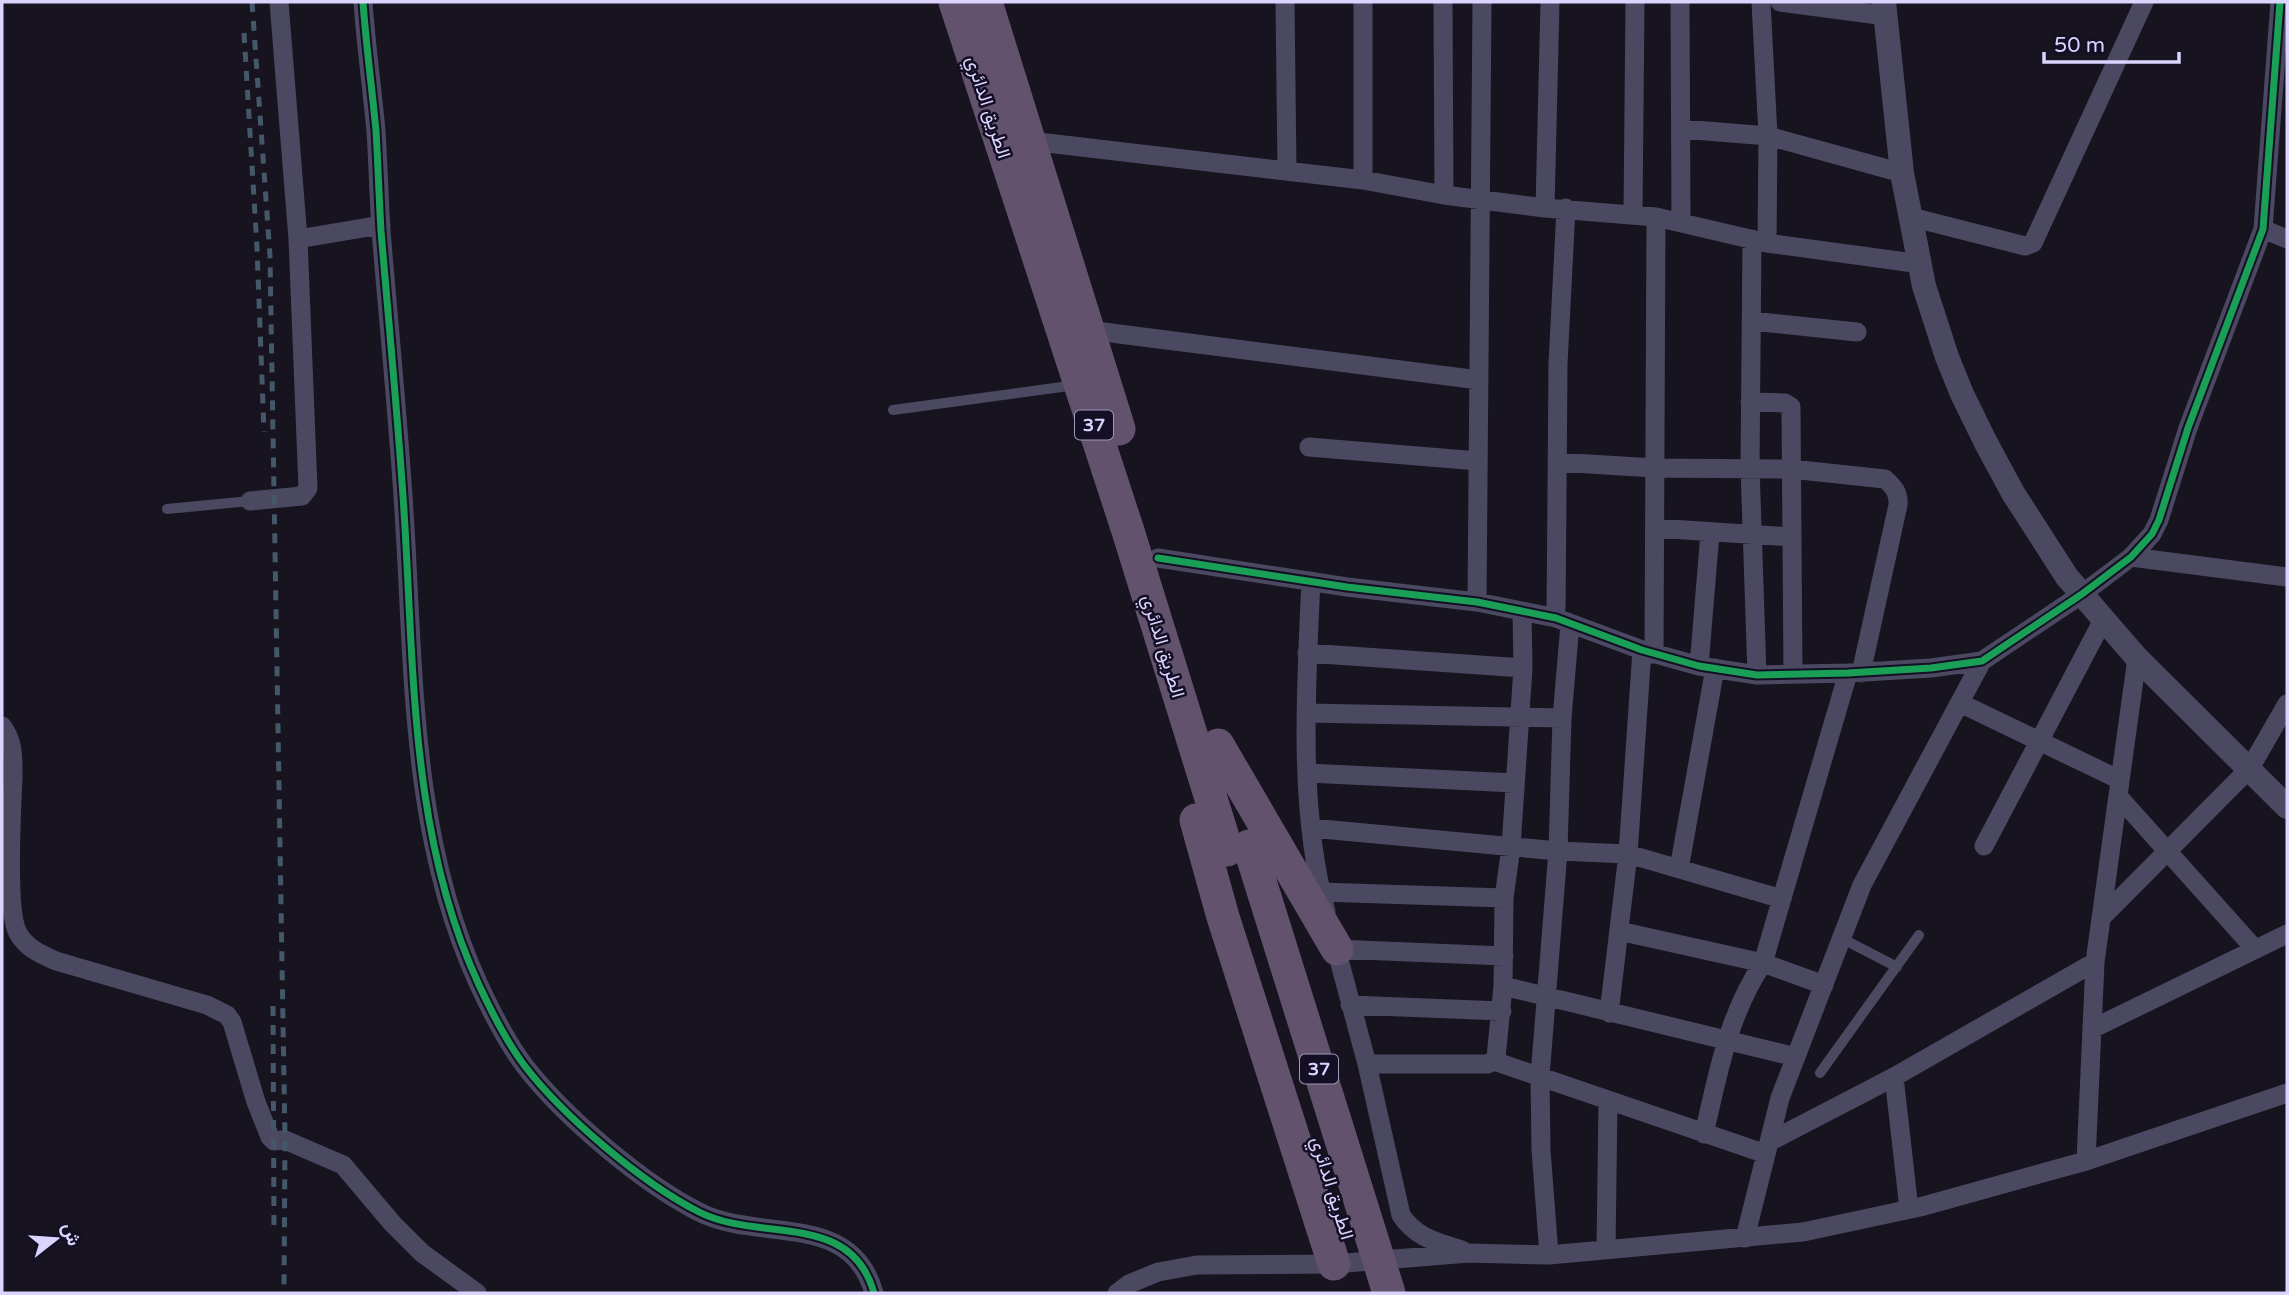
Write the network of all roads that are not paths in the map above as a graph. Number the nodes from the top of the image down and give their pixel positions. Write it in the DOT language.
graph roads {
  1 [pos="279,2"];
  2 [pos="363,2"];
  3 [pos="955,2"];
  4 [pos="986,2"];
  5 [pos="1285,2"];
  6 [pos="1363,2"];
  7 [pos="1443,2"];
  8 [pos="1482,2"];
  9 [pos="1550,2"];
  10 [pos="1635,2"];
  11 [pos="1680,2"];
  12 [pos="1761,2"];
  13 [pos="1780,2"];
  14 [pos="2144,2"];
  15 [pos="2280,2"];
  16 [pos="1885,9"];
  17 [pos="1682,129"];
  18 [pos="1768,136"];
  19 [pos="1030,141"];
  20 [pos="1287,171"];
  21 [pos="1902,173"];
  22 [pos="1363,180"];
  23 [pos="1444,195"];
  24 [pos="1479,199"];
  25 [pos="1545,208"];
  26 [pos="1566,208"];
  27 [pos="1633,214"];
  28 [pos="1656,217"];
  29 [pos="1911,217"];
  30 [pos="1681,222"];
  31 [pos="381,225"];
  32 [pos="2263,229"];
  33 [pos="298,239"];
  34 [pos="2287,239"];
  35 [pos="1760,241"];
  36 [pos="1921,264"];
  37 [pos="1751,321"];
  38 [pos="1088,330"];
  39 [pos="1857,332"];
  40 [pos="1479,380"];
  41 [pos="1080,384"];
  42 [pos="1750,402"];
  43 [pos="893,410"];
  44 [pos="1309,447"];
  45 [pos="1478,461"];
  46 [pos="1557,462"];
  47 [pos="1750,467"];
  48 [pos="1654,468"];
  49 [pos="1791,468"];
  50 [pos="250,501"];
  51 [pos="167,509"];
  52 [pos="1655,528"];
  53 [pos="1710,533"];
  54 [pos="1752,535"];
  55 [pos="1792,537"];
  56 [pos="2131,557"];
  57 [pos="1158,558"];
  58 [pos="2287,577"];
  59 [pos="1311,581"];
  60 [pos="2082,594"];
  61 [pos="1477,602"];
  62 [pos="1522,611"];
  63 [pos="2104,620"];
  64 [pos="1563,621"];
  65 [pos="1648,652"];
  66 [pos="1307,653"];
  67 [pos="2137,658"];
  68 [pos="1982,661"];
  69 [pos="1707,667"];
  70 [pos="1523,668"];
  71 [pos="1855,673"];
  72 [pos="1793,674"];
  73 [pos="1757,675"];
  74 [pos="1960,703"];
  75 [pos="2287,704"];
  76 [pos="1306,713"];
  77 [pos="1519,717"];
  78 [pos="1562,718"];
  79 [pos="2,726"];
  80 [pos="2039,741"];
  81 [pos="1206,745"];
  82 [pos="2250,768"];
  83 [pos="1308,773"];
  84 [pos="1516,783"];
  85 [pos="2119,788"];
  86 [pos="2286,803"];
  87 [pos="1311,828"];
  88 [pos="1984,846"];
  89 [pos="1511,847"];
  90 [pos="1238,848"];
  91 [pos="2168,850"];
  92 [pos="1558,851"];
  93 [pos="1628,853"];
  94 [pos="1679,869"];
  95 [pos="1321,892"];
  96 [pos="1504,898"];
  97 [pos="1782,899"];
  98 [pos="2101,918"];
  99 [pos="1619,931"];
  100 [pos="2287,934"];
  101 [pos="1919,935"];
  102 [pos="1841,938"];
  103 [pos="1336,949"];
  104 [pos="2255,949"];
  105 [pos="1504,956"];
  106 [pos="2095,962"];
  107 [pos="1763,963"];
  108 [pos="1897,967"];
  109 [pos="1824,985"];
  110 [pos="1503,986"];
  111 [pos="1547,996"];
  112 [pos="1350,1005"];
  113 [pos="1502,1011"];
  114 [pos="1609,1013"];
  115 [pos="2092,1029"];
  116 [pos="1725,1040"];
  117 [pos="1796,1057"];
  118 [pos="1494,1061"];
  119 [pos="1367,1063"];
  120 [pos="1821,1073"];
  121 [pos="1540,1076"];
  122 [pos="1894,1077"];
  123 [pos="2287,1093"];
  124 [pos="1608,1100"];
  125 [pos="1704,1133"];
  126 [pos="1768,1148"];
  127 [pos="2085,1161"];
  128 [pos="1909,1209"];
  129 [pos="1745,1238"];
  130 [pos="1606,1250"];
  131 [pos="1469,1252"];
  132 [pos="1549,1255"];
  133 [pos="1334,1264"];
  134 [pos="477,1293"];
  135 [pos="874,1293"];
  136 [pos="1117,1293"];
  137 [pos="1366,1293"];
  138 [pos="1389,1293"];
  1 -- 33 [label="street"];
  2 -- 31 [label="street"];
  3 -- 41 [label="highway, الطريق الدائري / 37"];
  4 -- 19 [label="highway, الطريق الدائري / 37"];
  5 -- 20 [label="street"];
  6 -- 22 [label="street"];
  7 -- 23 [label="street"];
  8 -- 24 [label="street"];
  9 -- 25 [label="street"];
  10 -- 27 [label="street"];
  11 -- 17 [label="street"];
  12 -- 18 [label="street"];
  13 -- 16 [label="street"];
  14 -- 29 [label="street"];
  15 -- 32 [label="street"];
  16 -- 21 [label="street"];
  17 -- 18 [label="street"];
  17 -- 30 [label="street"];
  18 -- 21 [label="street"];
  18 -- 35 [label="street"];
  19 -- 20 [label="street"];
  19 -- 38 [label="highway, الطريق الدائري / 37"];
  20 -- 22 [label="street"];
  21 -- 29 [label="street"];
  22 -- 23 [label="street"];
  23 -- 24 [label="street"];
  24 -- 25 [label="street"];
  24 -- 40 [label="street"];
  25 -- 26 [label="street"];
  26 -- 27 [label="street"];
  26 -- 46 [label="street"];
  27 -- 28 [label="street"];
  28 -- 30 [label="street"];
  28 -- 48 [label="street"];
  29 -- 36 [label="street"];
  30 -- 35 [label="street"];
  31 -- 33 [label="street"];
  31 -- 135 [label="street"];
  32 -- 34 [label="street"];
  32 -- 56 [label="street"];
  33 -- 50 [label="street"];
  35 -- 36 [label="street"];
  35 -- 37 [label="street"];
  36 -- 60 [label="street"];
  37 -- 39 [label="street"];
  37 -- 42 [label="street"];
  38 -- 40 [label="street"];
  38 -- 57 [label="highway, الطريق الدائري / 37"];
  40 -- 45 [label="street"];
  41 -- 43 [label="lane"];
  41 -- 81 [label="highway, الطريق الدائري / 37"];
  42 -- 47 [label="street"];
  42 -- 49 [label="street"];
  44 -- 45 [label="street"];
  45 -- 61 [label="street"];
  46 -- 48 [label="street"];
  46 -- 64 [label="street"];
  47 -- 48 [label="street"];
  47 -- 49 [label="street"];
  47 -- 54 [label="street"];
  48 -- 52 [label="street"];
  49 -- 55 [label="street"];
  49 -- 71 [label="street"];
  50 -- 51 [label="lane"];
  52 -- 53 [label="street"];
  52 -- 65 [label="street"];
  53 -- 54 [label="street"];
  53 -- 69 [label="street"];
  54 -- 55 [label="street"];
  54 -- 73 [label="street"];
  55 -- 72 [label="street"];
  56 -- 58 [label="street"];
  56 -- 60 [label="street"];
  57 -- 59 [label="street"];
  57 -- 81 [label="highway, الطريق الدائري / 37"];
  59 -- 61 [label="street"];
  59 -- 66 [label="street"];
  60 -- 63 [label="street"];
  60 -- 68 [label="street"];
  61 -- 62 [label="street"];
  62 -- 64 [label="street"];
  62 -- 70 [label="street"];
  63 -- 67 [label="street"];
  63 -- 80 [label="street"];
  64 -- 65 [label="street"];
  64 -- 78 [label="street"];
  65 -- 69 [label="street"];
  65 -- 93 [label="street"];
  66 -- 70 [label="street"];
  66 -- 76 [label="street"];
  67 -- 82 [label="street"];
  67 -- 85 [label="street"];
  68 -- 71 [label="street"];
  68 -- 74 [label="street"];
  69 -- 73 [label="street"];
  69 -- 94 [label="street"];
  70 -- 77 [label="street"];
  71 -- 72 [label="street"];
  71 -- 97 [label="street"];
  72 -- 73 [label="street"];
  74 -- 80 [label="street"];
  74 -- 102 [label="street"];
  75 -- 82 [label="street"];
  76 -- 77 [label="street"];
  76 -- 83 [label="street"];
  77 -- 78 [label="street"];
  77 -- 84 [label="street"];
  78 -- 92 [label="street"];
  79 -- 134 [label="street"];
  80 -- 85 [label="street"];
  80 -- 88 [label="street"];
  81 -- 90 [label="highway, الطريق الدائري / 37"];
  81 -- 103 [label="highway"];
  81 -- 133 [label="highway"];
  82 -- 86 [label="street"];
  82 -- 91 [label="street"];
  83 -- 84 [label="street"];
  83 -- 87 [label="street"];
  84 -- 89 [label="street"];
  85 -- 91 [label="street"];
  85 -- 98 [label="street"];
  87 -- 89 [label="street"];
  87 -- 95 [label="street"];
  89 -- 92 [label="street"];
  89 -- 96 [label="street"];
  90 -- 137 [label="highway, الطريق الدائري / 37"];
  90 -- 138 [label="highway, الطريق الدائري / 37, bridge"];
  91 -- 98 [label="street"];
  91 -- 104 [label="street"];
  92 -- 93 [label="street"];
  92 -- 111 [label="street"];
  93 -- 94 [label="street"];
  93 -- 99 [label="street"];
  94 -- 97 [label="street"];
  95 -- 96 [label="street"];
  95 -- 103 [label="street"];
  96 -- 105 [label="street"];
  97 -- 107 [label="street"];
  98 -- 106 [label="street"];
  99 -- 107 [label="street"];
  99 -- 114 [label="street"];
  100 -- 104 [label="street"];
  101 -- 108 [label="lane"];
  102 -- 108 [label="lane"];
  102 -- 109 [label="street"];
  103 -- 105 [label="street"];
  103 -- 112 [label="street"];
  104 -- 115 [label="street"];
  105 -- 110 [label="street"];
  106 -- 115 [label="street"];
  106 -- 122 [label="street"];
  107 -- 109 [label="street"];
  107 -- 116 [label="street"];
  108 -- 120 [label="lane"];
  109 -- 117 [label="street"];
  110 -- 111 [label="street"];
  110 -- 113 [label="street"];
  111 -- 114 [label="street"];
  111 -- 121 [label="street"];
  112 -- 113 [label="street"];
  112 -- 119 [label="street"];
  113 -- 118 [label="street"];
  114 -- 116 [label="street"];
  115 -- 127 [label="street"];
  116 -- 117 [label="street"];
  116 -- 125 [label="street"];
  117 -- 126 [label="street"];
  118 -- 119 [label="street"];
  118 -- 121 [label="street"];
  119 -- 131 [label="street"];
  121 -- 124 [label="street"];
  121 -- 132 [label="street"];
  122 -- 126 [label="street"];
  122 -- 128 [label="street"];
  123 -- 127 [label="street"];
  124 -- 125 [label="street"];
  124 -- 130 [label="street"];
  125 -- 126 [label="street"];
  126 -- 129 [label="street"];
  127 -- 128 [label="street"];
  128 -- 129 [label="street"];
  129 -- 130 [label="street"];
  130 -- 132 [label="street"];
  131 -- 132 [label="street"];
  131 -- 133 [label="street"];
  133 -- 136 [label="street"];
}
